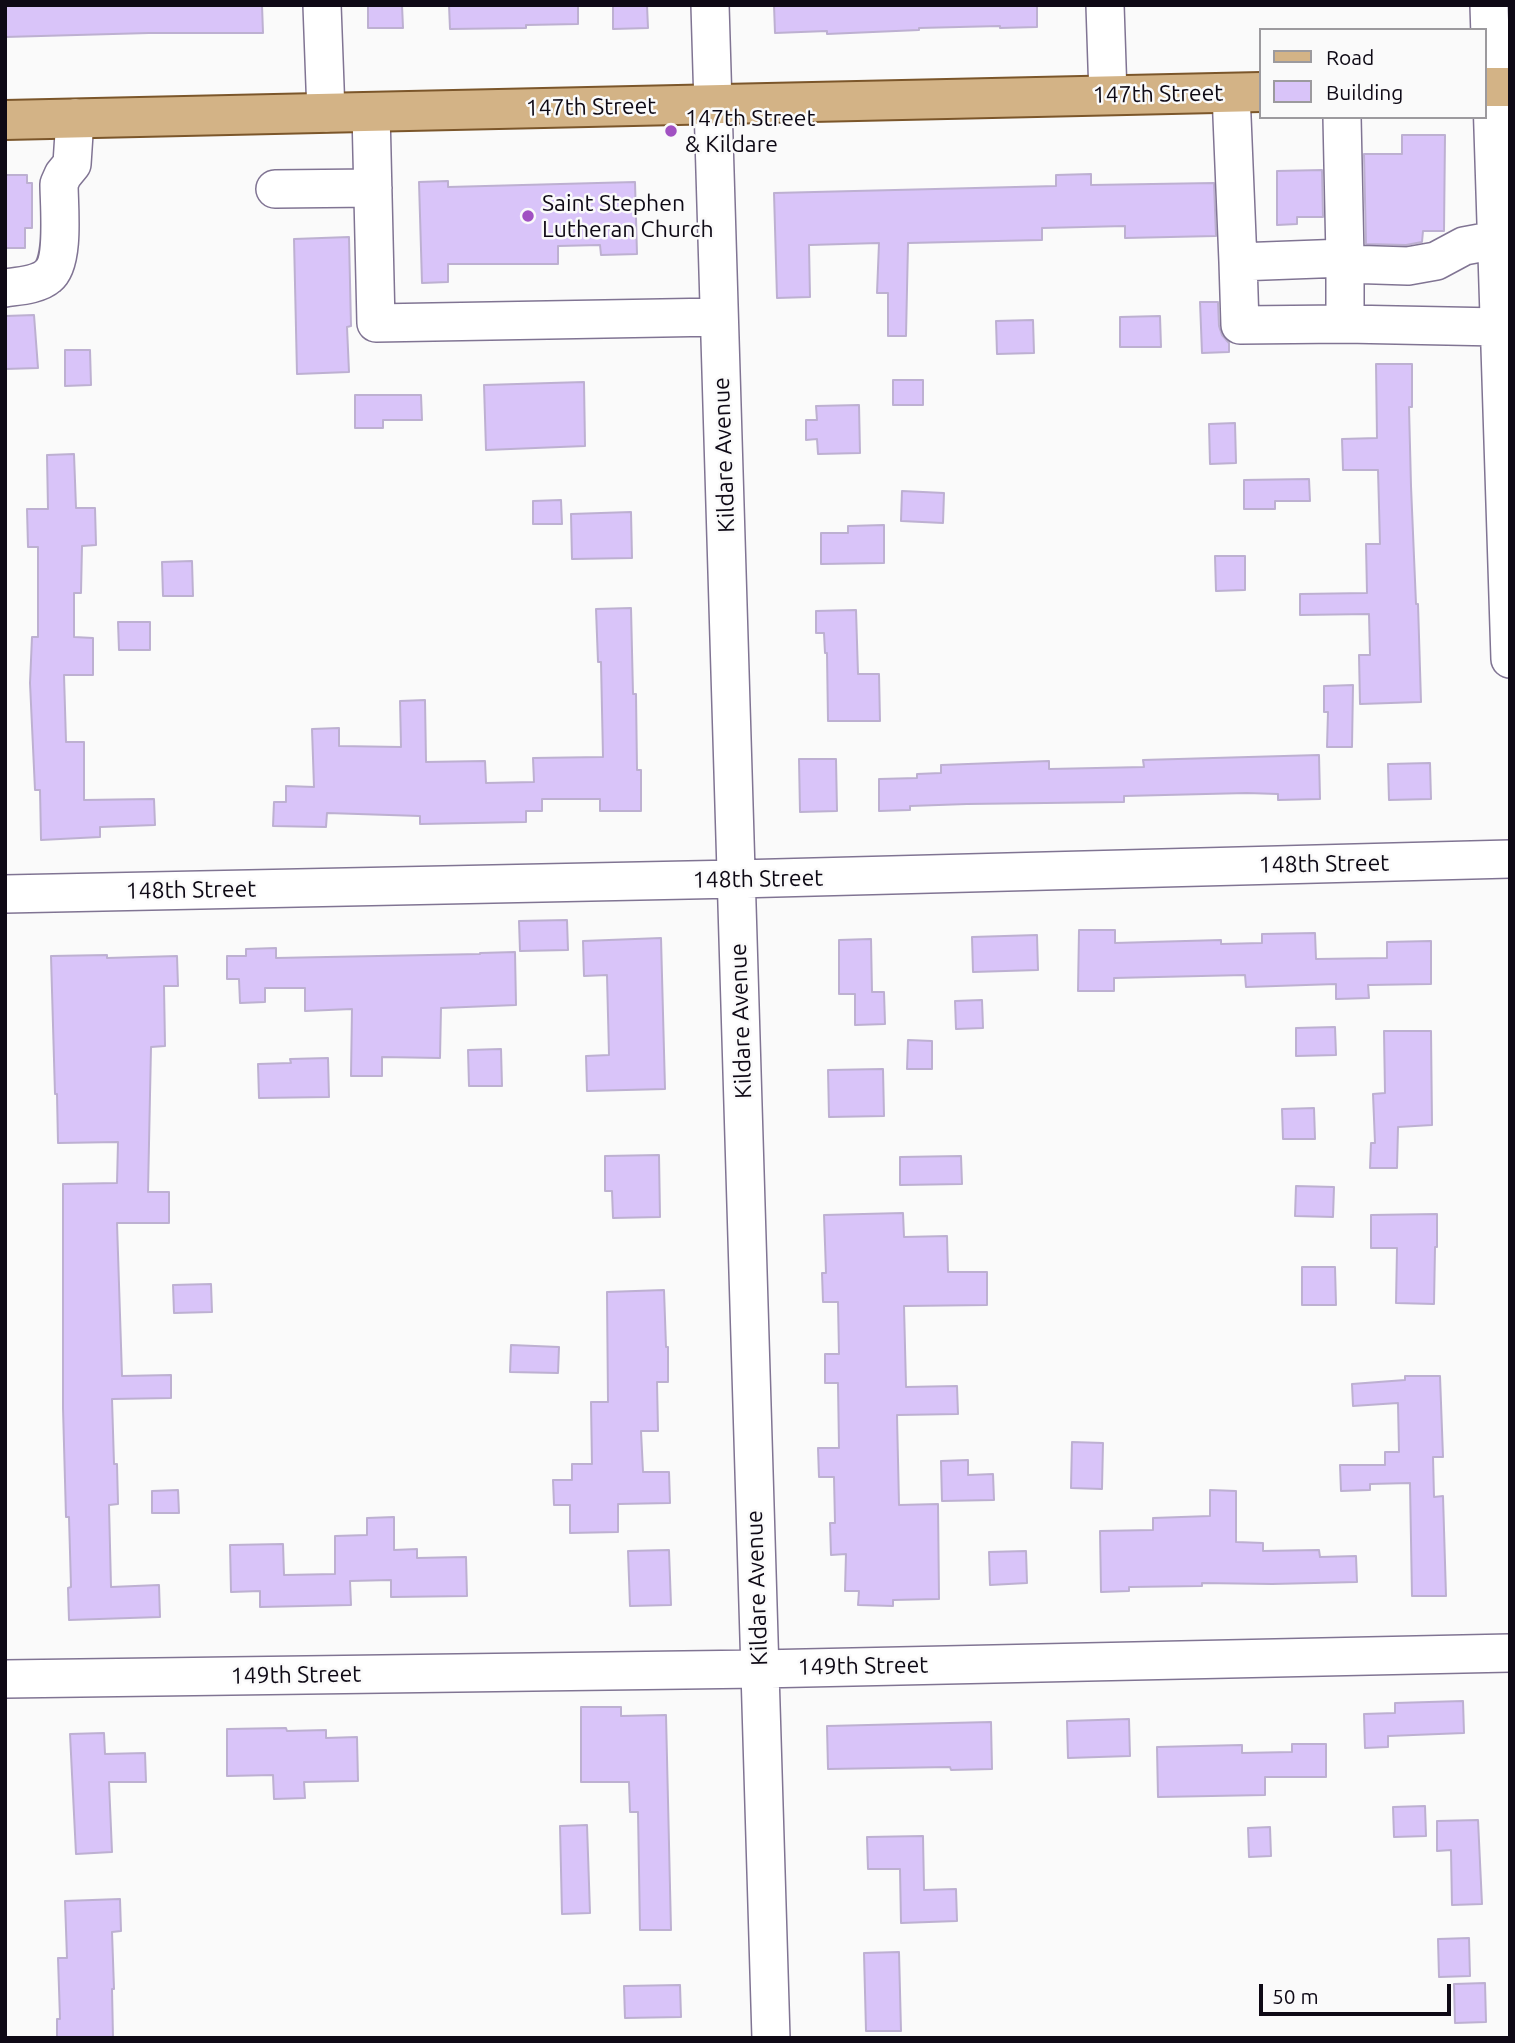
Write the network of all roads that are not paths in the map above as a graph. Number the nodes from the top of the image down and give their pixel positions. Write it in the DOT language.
graph roads {
  1 [pos="322,5"];
  2 [pos="710,5"];
  3 [pos="1105,5"];
  4 [pos="1489,5"];
  5 [pos="1495,87"];
  6 [pos="1246,93"];
  7 [pos="1108,95"];
  8 [pos="712,104"];
  9 [pos="371,112"];
  10 [pos="326,113"];
  11 [pos="75,118"];
  12 [pos="1342,119"];
  13 [pos="5,120"];
  14 [pos="373,188"];
  15 [pos="275,189"];
  16 [pos="1496,240"];
  17 [pos="1345,261"];
  18 [pos="1238,262"];
  19 [pos="5,288"];
  20 [pos="719,317"];
  21 [pos="1345,324"];
  22 [pos="1499,327"];
  23 [pos="1510,659"];
  24 [pos="1510,859"];
  25 [pos="737,879"];
  26 [pos="5,894"];
  27 [pos="1510,1653"];
  28 [pos="759,1669"];
  29 [pos="5,1679"];
  30 [pos="771,2038"];
  1 -- 10 [label="street"];
  2 -- 8 [label="street, Kildare Avenue"];
  3 -- 7 [label="street"];
  4 -- 5 [label="street"];
  5 -- 16 [label="street"];
  6 -- 7 [label="main road, 147th Street"];
  6 -- 18 [label="street"];
  7 -- 8 [label="main road, 147th Street"];
  8 -- 9 [label="main road, 147th Street"];
  8 -- 20 [label="street, Kildare Avenue"];
  9 -- 10 [label="main road, 147th Street"];
  9 -- 14 [label="street"];
  10 -- 11 [label="main road, 147th Street"];
  11 -- 13 [label="main road, 147th Street"];
  11 -- 19 [label="street"];
  12 -- 17 [label="street"];
  14 -- 15 [label="street"];
  14 -- 20 [label="street"];
  16 -- 17 [label="street"];
  16 -- 22 [label="street"];
  17 -- 18 [label="street"];
  17 -- 21 [label="street"];
  18 -- 21 [label="street"];
  20 -- 25 [label="street, Kildare Avenue"];
  21 -- 22 [label="street"];
  22 -- 23 [label="street"];
  24 -- 25 [label="street, 148th Street"];
  25 -- 26 [label="street, 148th Street"];
  25 -- 28 [label="street, Kildare Avenue"];
  27 -- 28 [label="street, 149th Street"];
  28 -- 29 [label="street, 149th Street"];
  28 -- 30 [label="street, Kildare Avenue"];
}
